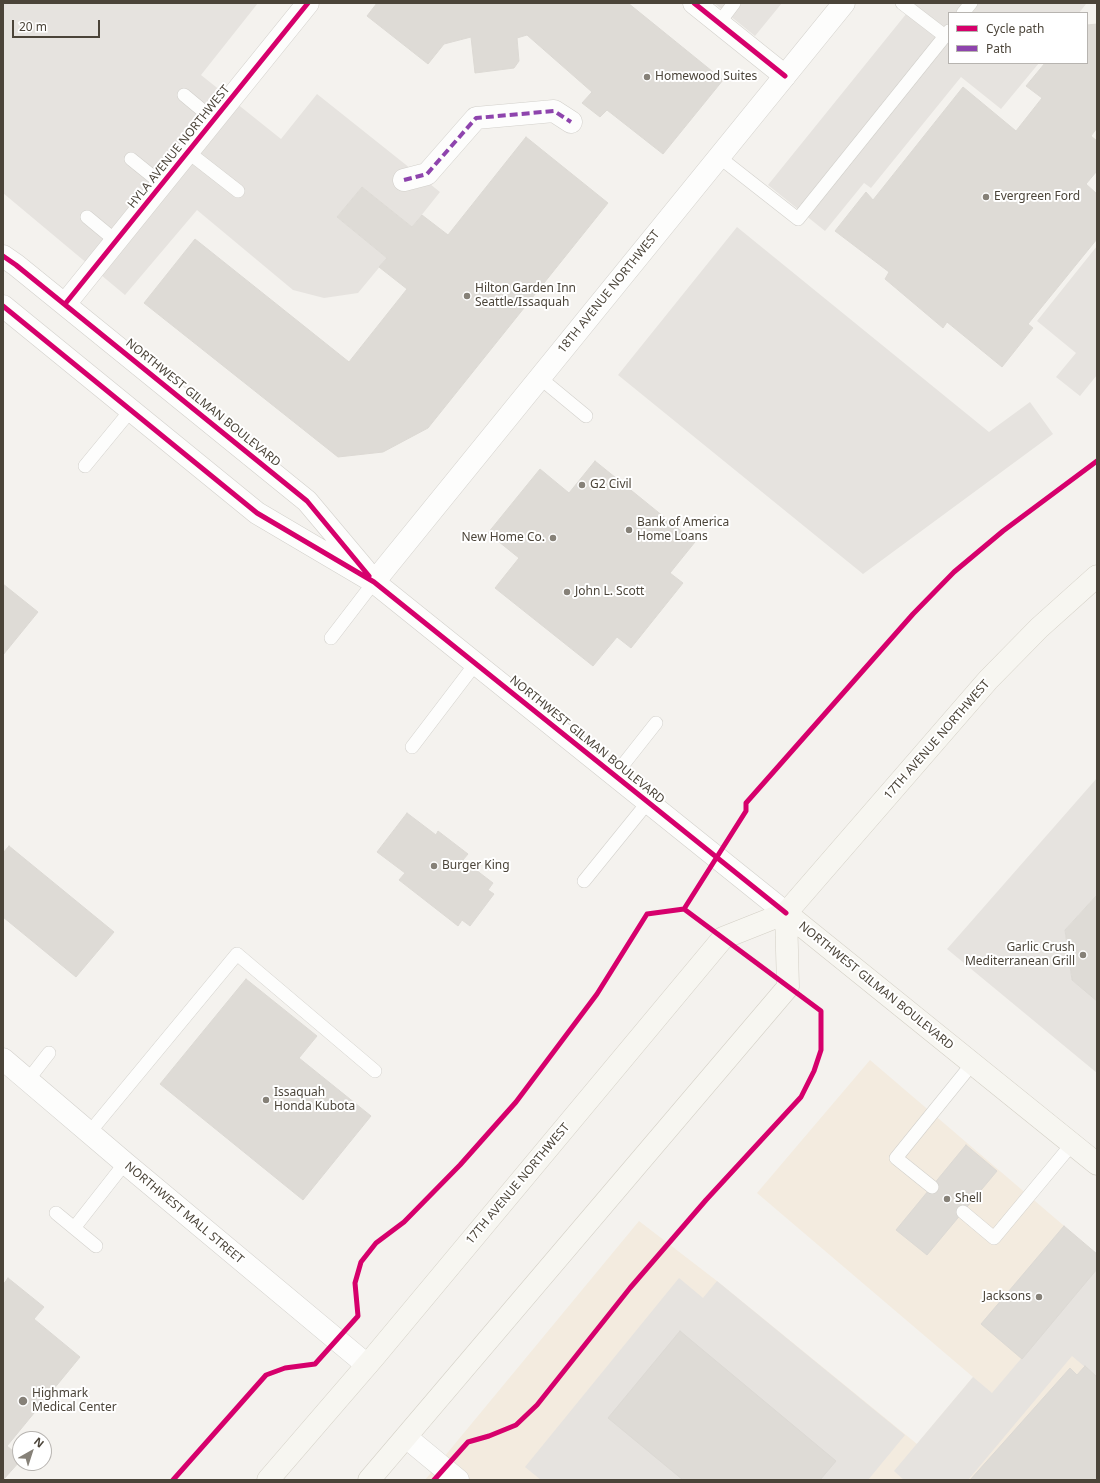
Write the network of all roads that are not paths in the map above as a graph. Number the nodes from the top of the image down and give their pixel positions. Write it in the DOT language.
graph roads {
  1 [pos="308,3"];
  2 [pos="694,3"];
  3 [pos="734,3"];
  4 [pos="844,3"];
  5 [pos="902,3"];
  6 [pos="971,3"];
  7 [pos="964,12"];
  8 [pos="719,23"];
  9 [pos="947,34"];
  10 [pos="785,76"];
  11 [pos="184,96"];
  12 [pos="214,120"];
  13 [pos="571,122"];
  14 [pos="188,152"];
  15 [pos="719,157"];
  16 [pos="131,159"];
  17 [pos="404,180"];
  18 [pos="162,184"];
  19 [pos="238,191"];
  20 [pos="87,217"];
  21 [pos="116,241"];
  22 [pos="3,256"];
  23 [pos="65,304"];
  24 [pos="3,306"];
  25 [pos="540,378"];
  26 [pos="130,410"];
  27 [pos="586,416"];
  28 [pos="85,466"];
  29 [pos="1097,576"];
  30 [pos="374,582"];
  31 [pos="331,638"];
  32 [pos="476,663"];
  33 [pos="656,723"];
  34 [pos="412,747"];
  35 [pos="615,775"];
  36 [pos="648,802"];
  37 [pos="584,881"];
  38 [pos="786,913"];
  39 [pos="49,1053"];
  40 [pos="3,1059"];
  41 [pos="972,1064"];
  42 [pos="375,1071"];
  43 [pos="28,1080"];
  44 [pos="89,1133"];
  45 [pos="1072,1144"];
  46 [pos="125,1163"];
  47 [pos="1097,1164"];
  48 [pos="932,1187"];
  49 [pos="963,1212"];
  50 [pos="56,1213"];
  51 [pos="74,1228"];
  52 [pos="96,1246"];
  53 [pos="367,1365"];
  54 [pos="406,1437"];
  55 [pos="268,1480"];
  56 [pos="369,1480"];
  57 [pos="458,1480"];
  1 -- 12 [label="street, HYLA AVENUE NORTHWEST"];
  2 -- 8 [label="street"];
  3 -- 8 [label="lane"];
  4 -- 10 [label="street, 18TH AVENUE NORTHWEST"];
  5 -- 9 [label="lane"];
  6 -- 7 [label="lane"];
  8 -- 10 [label="street"];
  9 -- 15 [label="lane"];
  10 -- 15 [label="street, 18TH AVENUE NORTHWEST"];
  11 -- 12 [label="lane"];
  12 -- 14 [label="street, HYLA AVENUE NORTHWEST"];
  13 -- 17 [label="street"];
  14 -- 18 [label="street, HYLA AVENUE NORTHWEST"];
  14 -- 19 [label="lane"];
  15 -- 25 [label="street, 18TH AVENUE NORTHWEST"];
  16 -- 18 [label="lane"];
  18 -- 21 [label="street, HYLA AVENUE NORTHWEST"];
  20 -- 21 [label="lane"];
  21 -- 23 [label="street, HYLA AVENUE NORTHWEST"];
  22 -- 23 [label="street, NORTHWEST GILMAN BOULEVARD"];
  23 -- 30 [label="street, NORTHWEST GILMAN BOULEVARD"];
  24 -- 26 [label="street, NORTHWEST GILMAN BOULEVARD"];
  25 -- 27 [label="lane"];
  25 -- 30 [label="street, 18TH AVENUE NORTHWEST"];
  26 -- 28 [label="lane"];
  26 -- 30 [label="street, NORTHWEST GILMAN BOULEVARD"];
  29 -- 38 [label="main road, 17TH AVENUE NORTHWEST"];
  30 -- 31 [label="lane"];
  30 -- 32 [label="street, NORTHWEST GILMAN BOULEVARD"];
  32 -- 34 [label="lane"];
  32 -- 35 [label="street, NORTHWEST GILMAN BOULEVARD"];
  33 -- 35 [label="lane"];
  35 -- 36 [label="street, NORTHWEST GILMAN BOULEVARD"];
  36 -- 37 [label="lane"];
  36 -- 38 [label="street, NORTHWEST GILMAN BOULEVARD"];
  38 -- 41 [label="main road, NORTHWEST GILMAN BOULEVARD"];
  38 -- 53 [label="main road, 17TH AVENUE NORTHWEST"];
  38 -- 54 [label="main road"];
  39 -- 43 [label="lane"];
  40 -- 43 [label="street, NORTHWEST MALL STREET"];
  41 -- 45 [label="main road, NORTHWEST GILMAN BOULEVARD"];
  41 -- 48 [label="lane"];
  42 -- 44 [label="lane"];
  43 -- 44 [label="street, NORTHWEST MALL STREET"];
  44 -- 46 [label="street, NORTHWEST MALL STREET"];
  45 -- 47 [label="main road, NORTHWEST GILMAN BOULEVARD"];
  45 -- 49 [label="lane"];
  46 -- 51 [label="lane"];
  46 -- 53 [label="street, NORTHWEST MALL STREET"];
  50 -- 51 [label="lane"];
  51 -- 52 [label="lane"];
  53 -- 55 [label="main road, 17TH AVENUE NORTHWEST"];
  54 -- 56 [label="main road"];
  54 -- 57 [label="street"];
}
